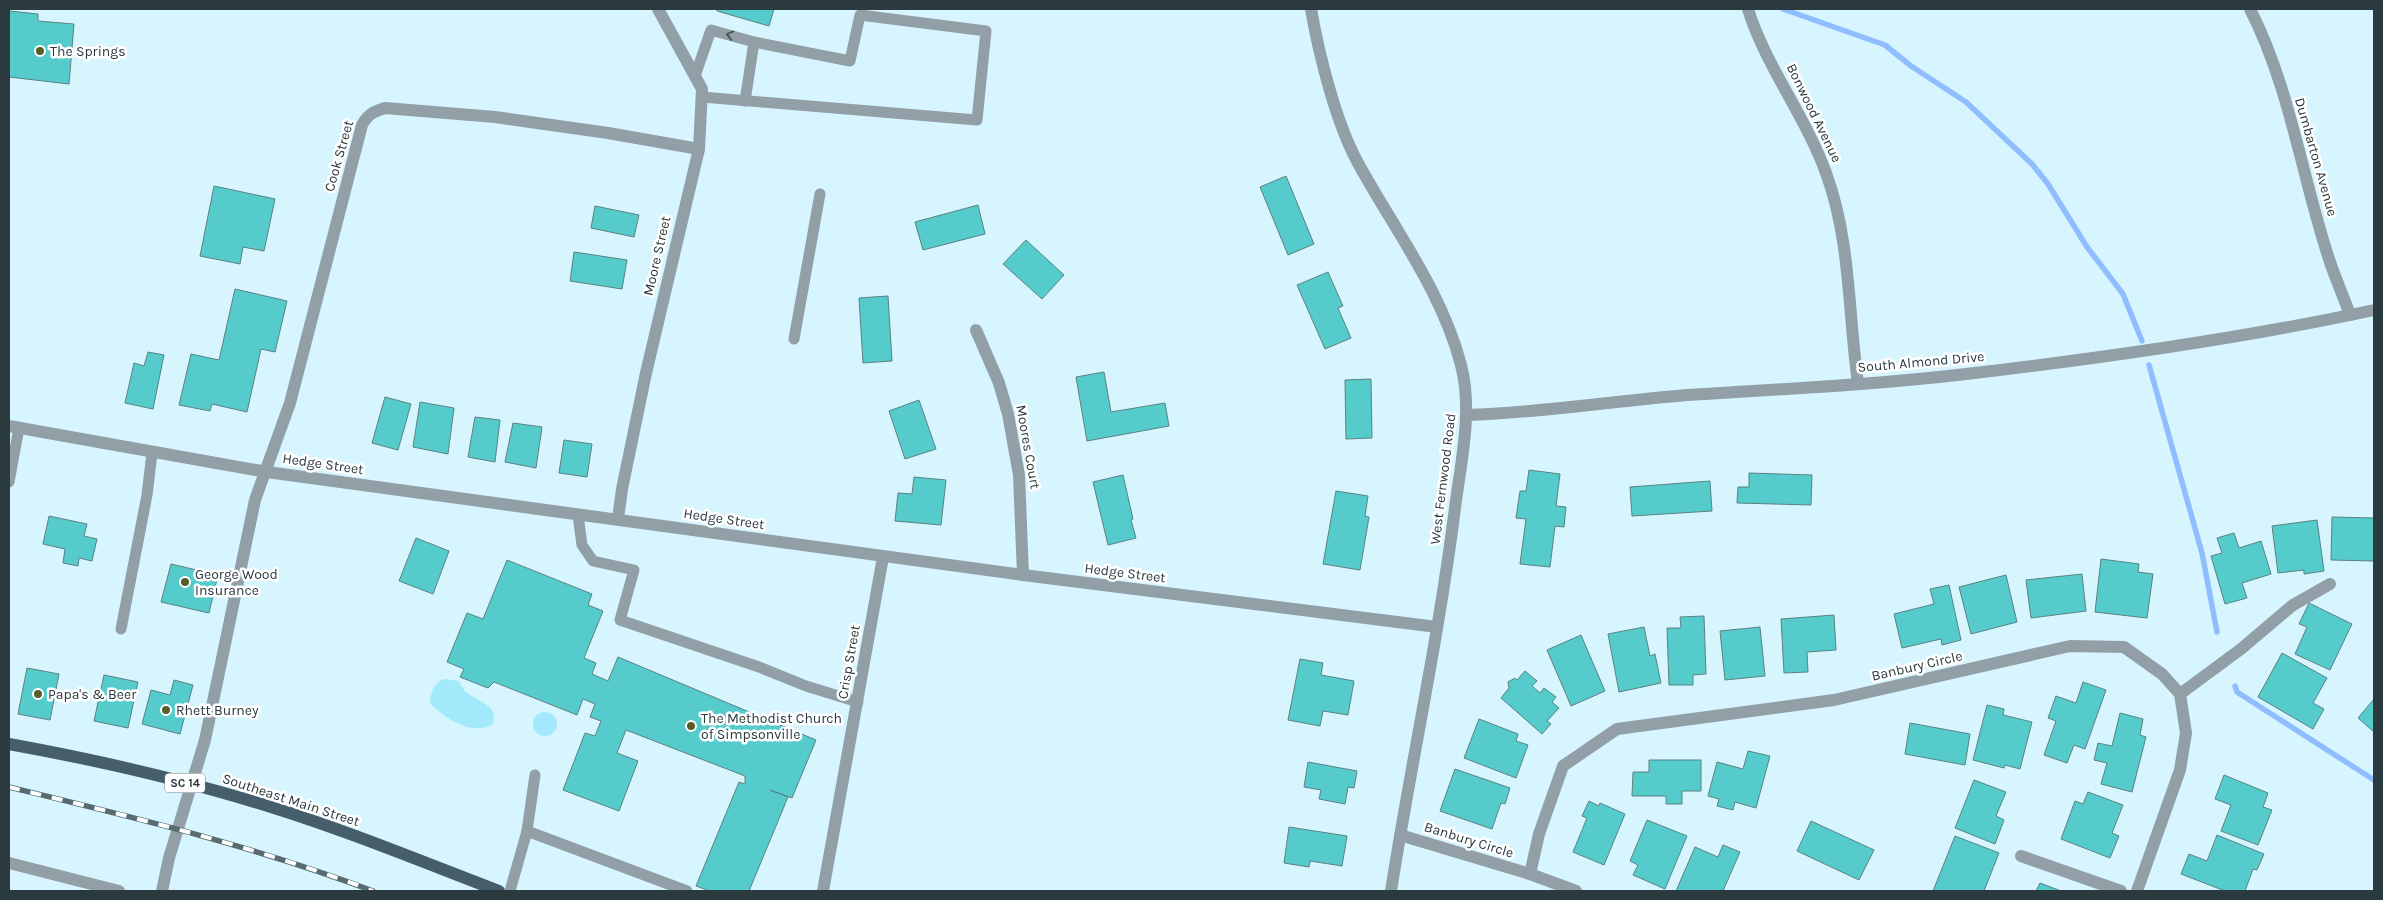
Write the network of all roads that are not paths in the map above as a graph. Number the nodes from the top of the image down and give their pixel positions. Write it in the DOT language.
graph roads {
  1 [pos="658,9"];
  2 [pos="1311,9"];
  3 [pos="1748,9"];
  4 [pos="2250,9"];
  5 [pos="754,42"];
  6 [pos="695,76"];
  7 [pos="702,97"];
  8 [pos="744,101"];
  9 [pos="700,149"];
  10 [pos="820,194"];
  11 [pos="2374,310"];
  12 [pos="2350,315"];
  13 [pos="976,330"];
  14 [pos="794,339"];
  15 [pos="1858,383"];
  16 [pos="1467,415"];
  17 [pos="14,427"];
  18 [pos="152,452"];
  19 [pos="267,472"];
  20 [pos="9,482"];
  21 [pos="578,515"];
  22 [pos="618,519"];
  23 [pos="883,556"];
  24 [pos="1023,575"];
  25 [pos="2330,584"];
  26 [pos="1437,627"];
  27 [pos="120,629"];
  28 [pos="2180,694"];
  29 [pos="858,702"];
  30 [pos="9,744"];
  31 [pos="536,774"];
  32 [pos="192,785"];
  33 [pos="527,832"];
  34 [pos="1400,835"];
  35 [pos="2021,856"];
  36 [pos="9,863"];
  37 [pos="1530,874"];
  38 [pos="120,891"];
  39 [pos="162,891"];
  40 [pos="499,891"];
  41 [pos="510,891"];
  42 [pos="687,891"];
  43 [pos="823,891"];
  44 [pos="1391,891"];
  45 [pos="1576,891"];
  46 [pos="2121,891"];
  47 [pos="2137,891"];
  1 -- 6 [label="street, Moore Street"];
  2 -- 16 [label="street, West Fernwood Road"];
  3 -- 15 [label="street, Bonwood Avenue"];
  4 -- 12 [label="street, Dumbarton Avenue"];
  5 -- 6 [label="lane, one-way"];
  5 -- 8 [label="lane"];
  5 -- 8 [label="lane"];
  6 -- 7 [label="street, Moore Street"];
  7 -- 8 [label="lane"];
  7 -- 9 [label="street, Moore Street"];
  9 -- 19 [label="street, Cook Street"];
  9 -- 22 [label="street, Moore Street"];
  10 -- 14 [label="lane"];
  11 -- 12 [label="street, South Almond Drive"];
  12 -- 15 [label="street, South Almond Drive"];
  13 -- 24 [label="street, Moores Court"];
  15 -- 16 [label="street, South Almond Drive"];
  16 -- 26 [label="street, West Fernwood Road"];
  17 -- 18 [label="street, Hedge Street"];
  17 -- 20 [label="lane"];
  18 -- 19 [label="street, Hedge Street"];
  18 -- 27 [label="lane"];
  19 -- 21 [label="street, Hedge Street"];
  19 -- 32 [label="street, Cook Street"];
  21 -- 22 [label="street, Hedge Street"];
  21 -- 29 [label="lane"];
  22 -- 23 [label="street, Hedge Street"];
  23 -- 24 [label="street, Hedge Street"];
  23 -- 29 [label="street, Crisp Street"];
  24 -- 26 [label="street, Hedge Street"];
  25 -- 28 [label="street"];
  26 -- 34 [label="street, West Fernwood Road"];
  28 -- 37 [label="street, Banbury Circle"];
  28 -- 47 [label="street"];
  29 -- 43 [label="street, Crisp Street"];
  30 -- 32 [label="main road, Southeast Main Street / SC 14"];
  31 -- 33 [label="lane"];
  32 -- 39 [label="street, Cook Street"];
  32 -- 40 [label="main road, Southeast Main Street / SC 14"];
  33 -- 41 [label="lane"];
  33 -- 42 [label="lane"];
  34 -- 37 [label="street, Banbury Circle"];
  34 -- 44 [label="street, West Fernwood Road"];
  35 -- 46 [label="street"];
  36 -- 38 [label="street"];
  37 -- 45 [label="street, Banbury Circle"];
}
